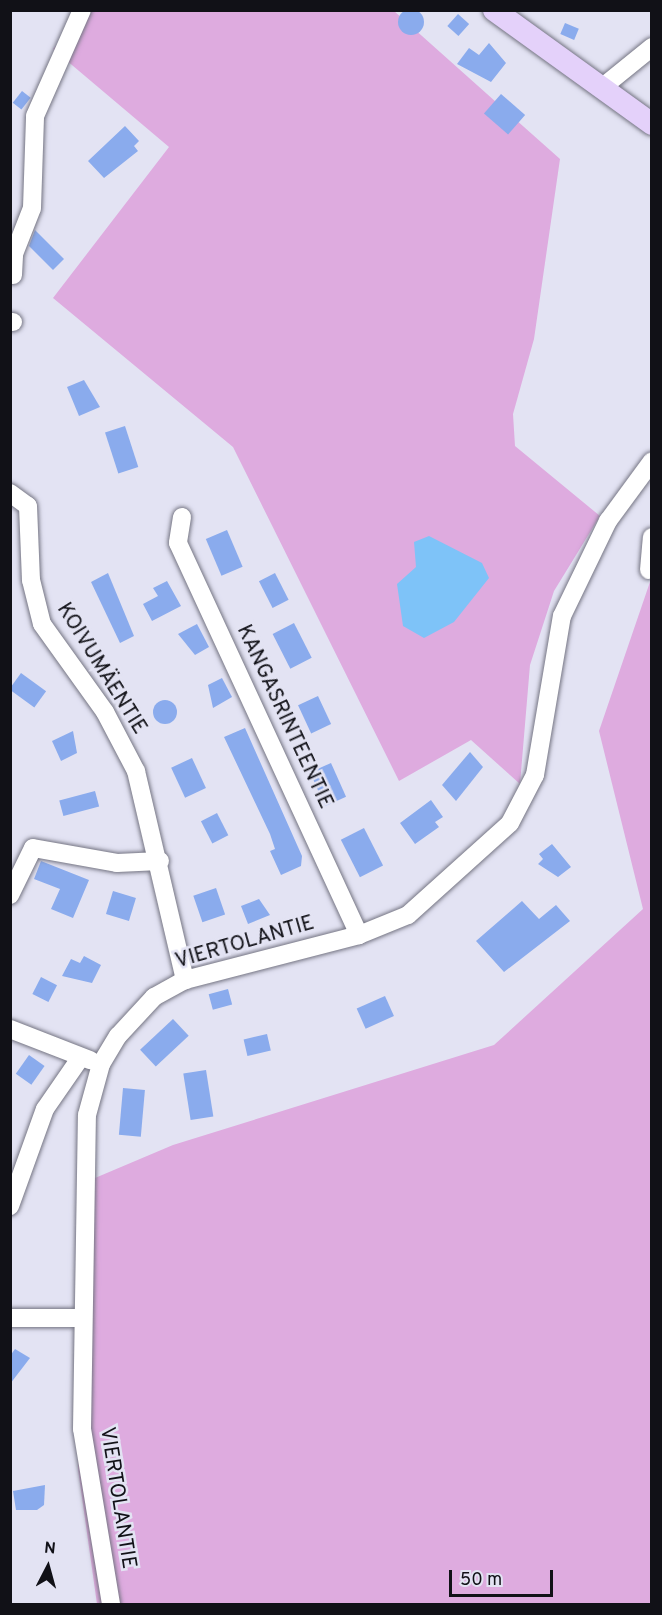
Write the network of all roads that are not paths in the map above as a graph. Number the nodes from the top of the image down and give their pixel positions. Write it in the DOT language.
graph roads {
  1 [pos="82,10"];
  2 [pos="494,10"];
  3 [pos="651,47"];
  4 [pos="604,86"];
  5 [pos="651,124"];
  6 [pos="13,275"];
  7 [pos="651,461"];
  8 [pos="10,493"];
  9 [pos="182,517"];
  10 [pos="651,537"];
  11 [pos="649,570"];
  12 [pos="160,861"];
  13 [pos="10,895"];
  14 [pos="359,935"];
  15 [pos="185,980"];
  16 [pos="10,1029"];
  17 [pos="81,1057"];
  18 [pos="100,1064"];
  19 [pos="10,1206"];
  20 [pos="10,1318"];
  21 [pos="81,1318"];
  22 [pos="111,1605"];
  1 -- 6 [label="street"];
  2 -- 4 [label="main road"];
  3 -- 4 [label="street"];
  4 -- 5 [label="main road"];
  7 -- 14 [label="street, VIERTOLANTIE"];
  8 -- 12 [label="street, KOIVUMÄENTIE"];
  9 -- 14 [label="street, KANGASRINTEENTIE"];
  10 -- 11 [label="street"];
  12 -- 13 [label="street"];
  12 -- 15 [label="street, KOIVUMÄENTIE"];
  14 -- 15 [label="street, VIERTOLANTIE"];
  15 -- 18 [label="street, VIERTOLANTIE"];
  16 -- 17 [label="street"];
  17 -- 18 [label="street"];
  17 -- 19 [label="street"];
  18 -- 21 [label="street, VIERTOLANTIE"];
  20 -- 21 [label="street"];
  21 -- 22 [label="street, VIERTOLANTIE"];
}
